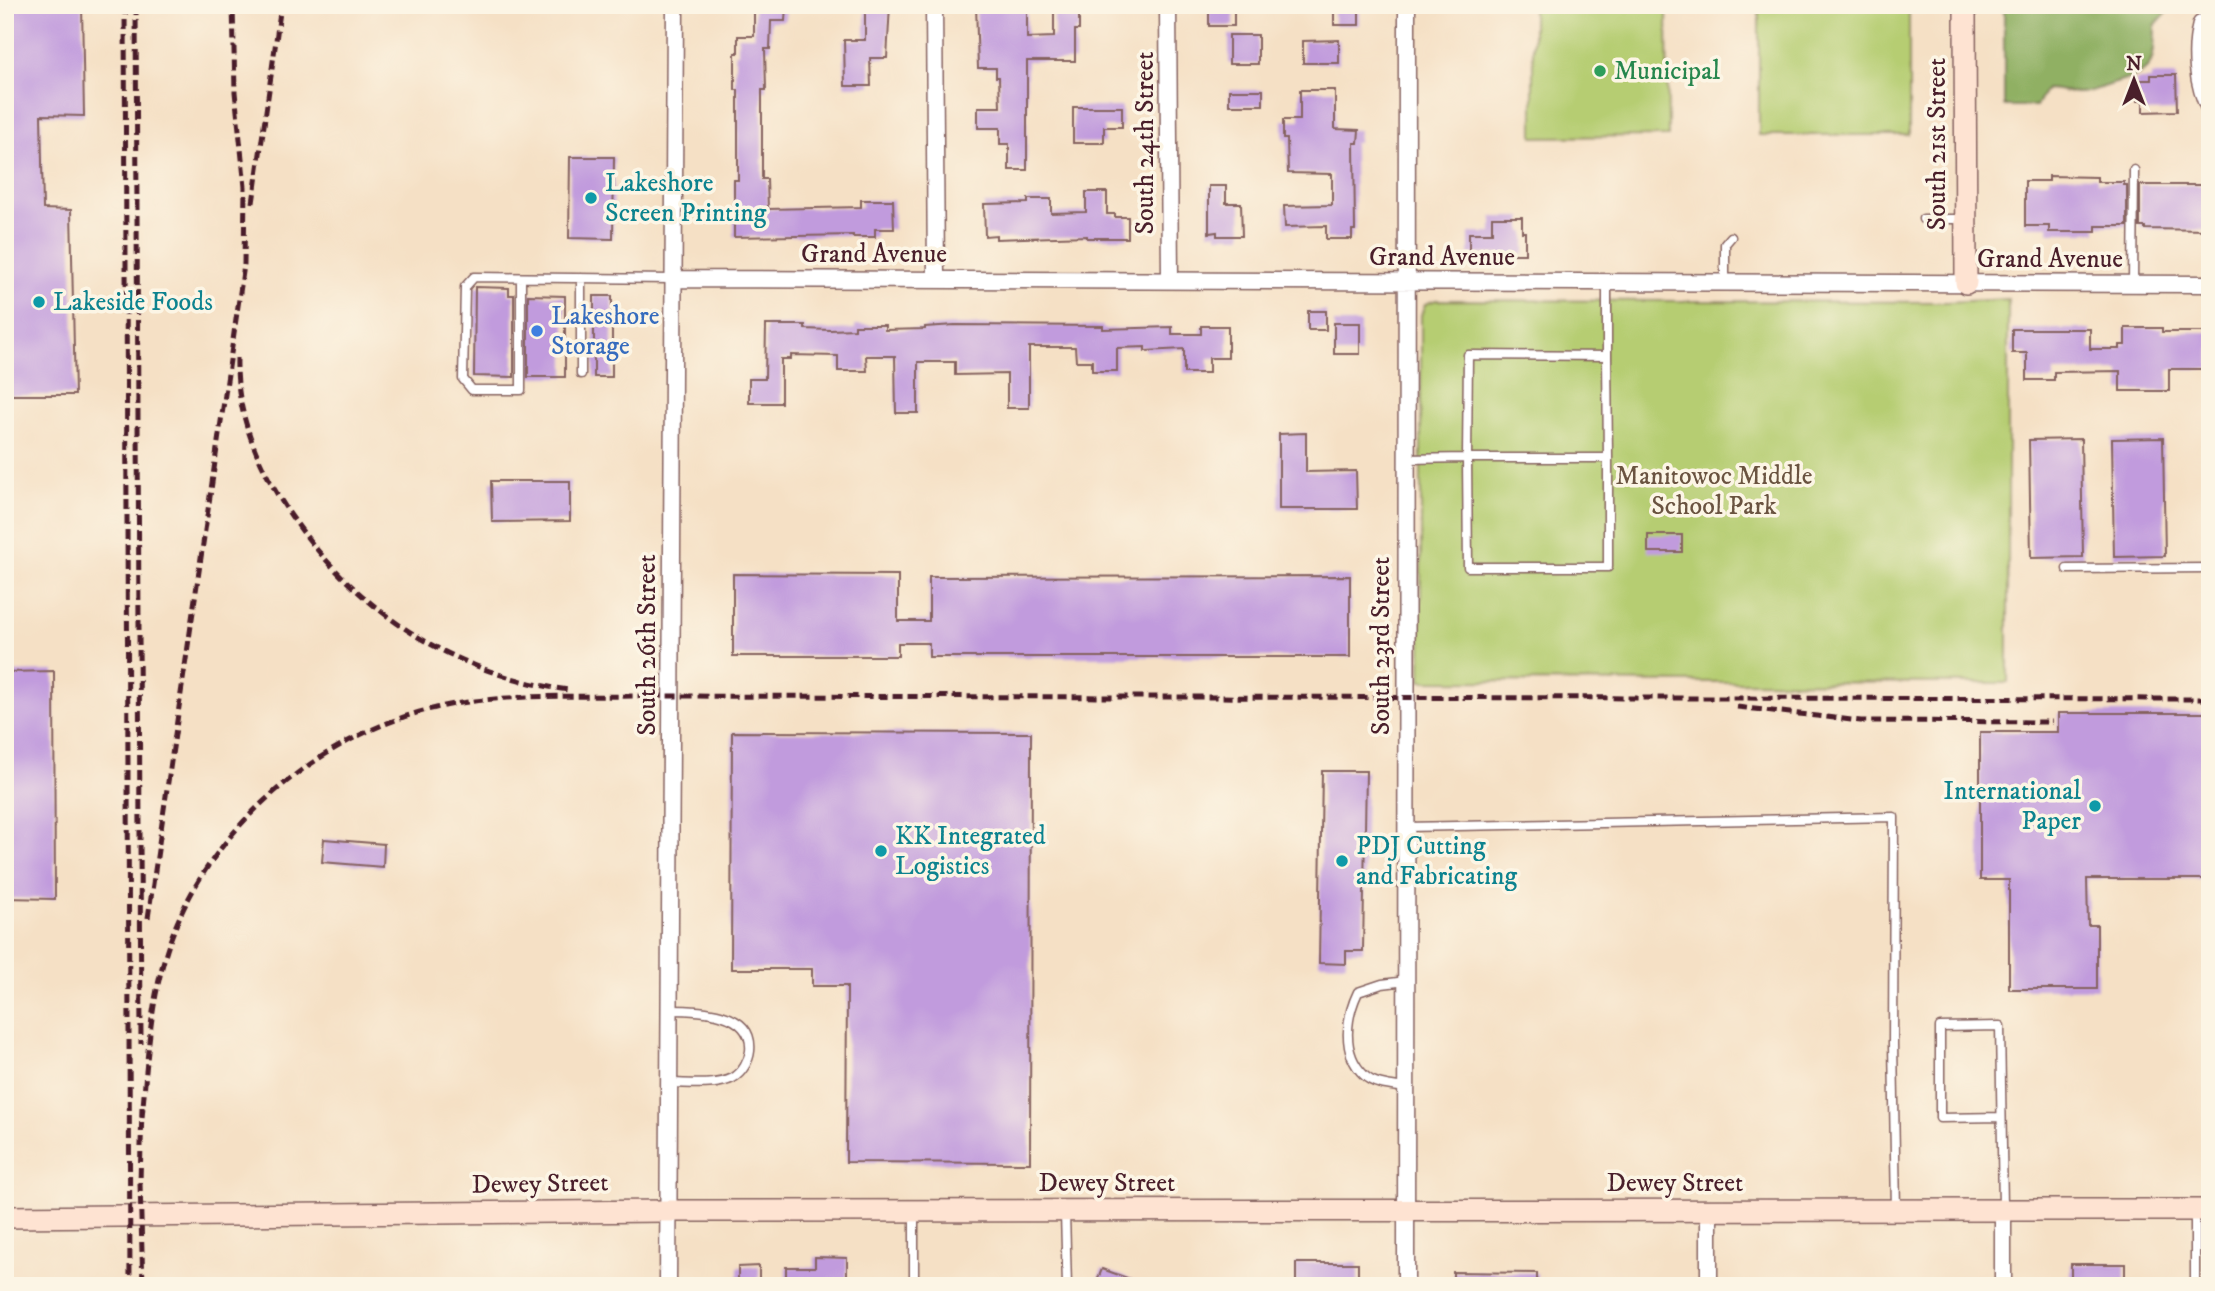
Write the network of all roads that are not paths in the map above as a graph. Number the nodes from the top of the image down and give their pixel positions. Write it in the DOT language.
graph roads {
  1 [pos="675,5"];
  2 [pos="934,5"];
  3 [pos="1168,5"];
  4 [pos="1407,5"];
  5 [pos="1965,5"];
  6 [pos="2210,20"];
  7 [pos="2210,110"];
  8 [pos="2134,170"];
  9 [pos="1923,219"];
  10 [pos="1965,219"];
  11 [pos="1731,237"];
  12 [pos="521,278"];
  13 [pos="581,278"];
  14 [pos="673,279"];
  15 [pos="936,279"];
  16 [pos="1170,280"];
  17 [pos="1406,281"];
  18 [pos="1607,282"];
  19 [pos="1725,283"];
  20 [pos="1966,283"];
  21 [pos="2133,284"];
  22 [pos="2210,284"];
  23 [pos="1607,356"];
  24 [pos="581,373"];
  25 [pos="1467,458"];
  26 [pos="1608,458"];
  27 [pos="1406,459"];
  28 [pos="2210,568"];
  29 [pos="2067,569"];
  30 [pos="1406,827"];
  31 [pos="1406,981"];
  32 [pos="669,1010"];
  33 [pos="668,1083"];
  34 [pos="1406,1087"];
  35 [pos="2001,1117"];
  36 [pos="1065,1210"];
  37 [pos="1406,1210"];
  38 [pos="1896,1210"];
  39 [pos="2003,1210"];
  40 [pos="2202,1210"];
  41 [pos="668,1211"];
  42 [pos="914,1211"];
  43 [pos="1709,1212"];
  44 [pos="5,1217"];
  45 [pos="668,1286"];
  46 [pos="914,1286"];
  47 [pos="1068,1286"];
  48 [pos="1406,1286"];
  49 [pos="1709,1286"];
  50 [pos="2003,1286"];
  51 [pos="2195,1286"];
  1 -- 14 [label="street, South 26th Street"];
  2 -- 15 [label="street"];
  3 -- 16 [label="street, South 24th Street"];
  4 -- 17 [label="street, South 23rd Street"];
  5 -- 10 [label="street, South 21st Street"];
  6 -- 7 [label="street"];
  8 -- 21 [label="lane"];
  9 -- 10 [label="lane"];
  10 -- 20 [label="street, South 21st Street"];
  11 -- 19 [label="lane"];
  12 -- 12 [label="lane"];
  12 -- 13 [label="lane"];
  13 -- 14 [label="lane"];
  13 -- 24 [label="lane"];
  14 -- 15 [label="street, Grand Avenue"];
  14 -- 32 [label="street, South 26th Street"];
  15 -- 16 [label="street, Grand Avenue"];
  16 -- 17 [label="street, Grand Avenue"];
  17 -- 18 [label="street, Grand Avenue"];
  17 -- 27 [label="street, South 23rd Street"];
  18 -- 19 [label="street, Grand Avenue"];
  18 -- 23 [label="lane"];
  19 -- 20 [label="street, Grand Avenue"];
  20 -- 21 [label="street, Grand Avenue"];
  21 -- 22 [label="street, Grand Avenue"];
  23 -- 25 [label="lane"];
  23 -- 26 [label="lane"];
  25 -- 26 [label="lane"];
  25 -- 26 [label="lane"];
  25 -- 27 [label="lane"];
  27 -- 30 [label="street, South 23rd Street"];
  28 -- 29 [label="lane"];
  30 -- 31 [label="street, South 23rd Street"];
  30 -- 38 [label="lane"];
  31 -- 34 [label="street, South 23rd Street"];
  31 -- 34 [label="lane"];
  32 -- 33 [label="street, South 26th Street"];
  32 -- 33 [label="lane"];
  33 -- 41 [label="street, South 26th Street"];
  34 -- 37 [label="street, South 23rd Street"];
  35 -- 35 [label="lane"];
  35 -- 39 [label="lane"];
  36 -- 37 [label="street, Dewey Street"];
  36 -- 42 [label="street, Dewey Street"];
  36 -- 47 [label="lane"];
  37 -- 43 [label="street, Dewey Street"];
  37 -- 48 [label="street, South 23rd Street"];
  38 -- 39 [label="street, Dewey Street"];
  38 -- 43 [label="street, Dewey Street"];
  39 -- 40 [label="street, Dewey Street"];
  39 -- 50 [label="street"];
  40 -- 51 [label="lane"];
  41 -- 42 [label="street, Dewey Street"];
  41 -- 44 [label="street, Dewey Street"];
  41 -- 45 [label="street, South 26th Street"];
  42 -- 46 [label="lane"];
  43 -- 49 [label="street"];
}
